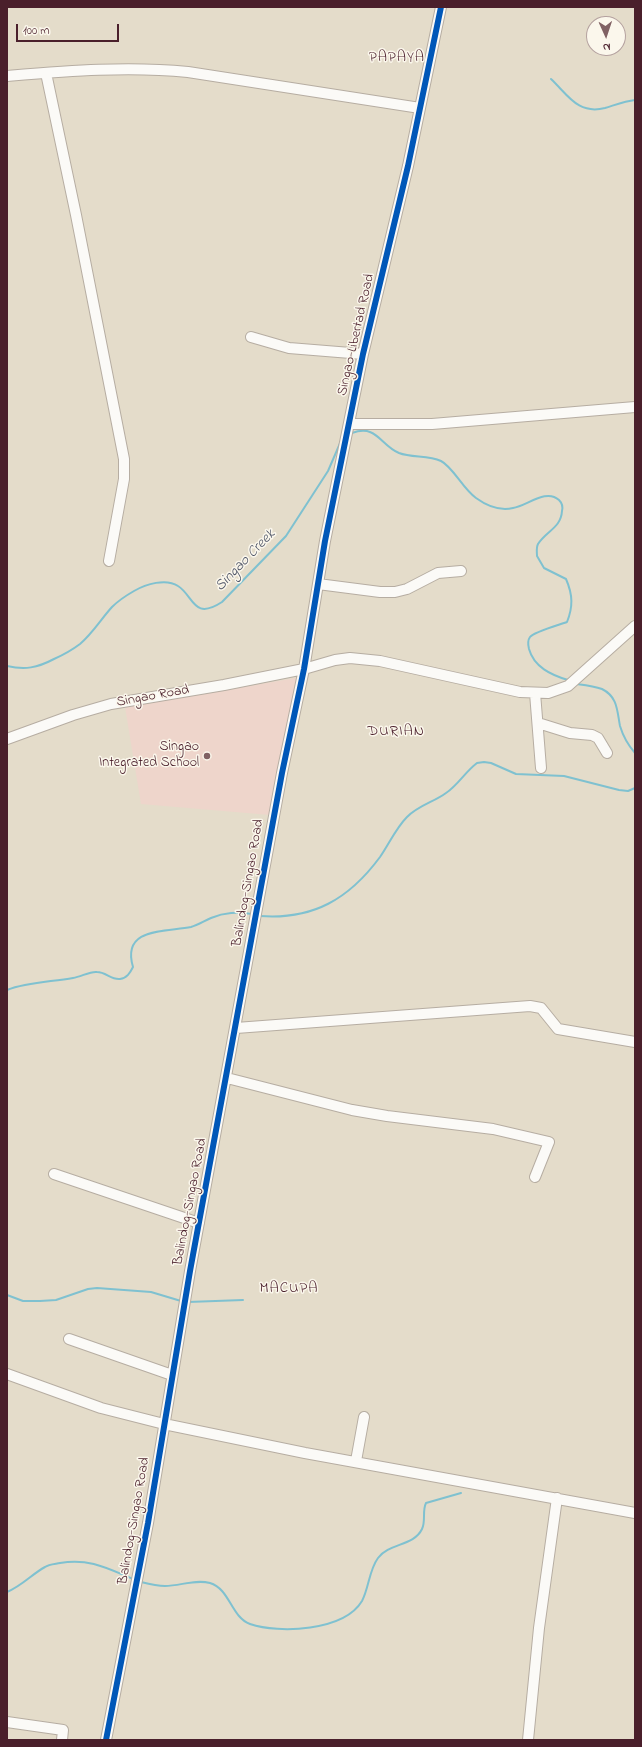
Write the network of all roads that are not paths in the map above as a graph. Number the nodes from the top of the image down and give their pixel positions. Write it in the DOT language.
graph roads {
  1 [pos="440,7"];
  2 [pos="46,73"];
  3 [pos="7,76"];
  4 [pos="420,108"];
  5 [pos="251,337"];
  6 [pos="363,354"];
  7 [pos="635,407"];
  8 [pos="350,424"];
  9 [pos="109,561"];
  10 [pos="461,571"];
  11 [pos="318,584"];
  12 [pos="635,626"];
  13 [pos="304,669"];
  14 [pos="535,693"];
  15 [pos="538,723"];
  16 [pos="7,739"];
  17 [pos="607,753"];
  18 [pos="540,768"];
  19 [pos="236,1028"];
  20 [pos="635,1042"];
  21 [pos="227,1078"];
  22 [pos="54,1174"];
  23 [pos="536,1177"];
  24 [pos="200,1223"];
  25 [pos="69,1339"];
  26 [pos="7,1374"];
  27 [pos="172,1375"];
  28 [pos="364,1417"];
  29 [pos="164,1424"];
  30 [pos="356,1461"];
  31 [pos="557,1498"];
  32 [pos="635,1513"];
  33 [pos="7,1722"];
  34 [pos="62,1740"];
  35 [pos="106,1740"];
  36 [pos="528,1740"];
  1 -- 4 [label="street, Singao-Libertad Road"];
  2 -- 3 [label="street"];
  2 -- 4 [label="street"];
  2 -- 9 [label="street"];
  4 -- 6 [label="street, Singao-Libertad Road"];
  5 -- 6 [label="street"];
  6 -- 8 [label="street, Singao-Libertad Road"];
  7 -- 8 [label="street"];
  8 -- 11 [label="street, Singao-Libertad Road"];
  10 -- 11 [label="street"];
  11 -- 13 [label="street, Singao-Libertad Road"];
  12 -- 14 [label="street, Singao Road"];
  13 -- 14 [label="street, Singao Road"];
  13 -- 16 [label="street, Singao Road"];
  13 -- 19 [label="street, Balindog-Singao Road"];
  14 -- 15 [label="street"];
  15 -- 17 [label="street"];
  15 -- 18 [label="street"];
  19 -- 20 [label="street"];
  19 -- 21 [label="street, Balindog-Singao Road"];
  21 -- 23 [label="street"];
  21 -- 24 [label="street, Balindog-Singao Road"];
  22 -- 24 [label="street"];
  24 -- 27 [label="street, Balindog-Singao Road"];
  25 -- 27 [label="street"];
  26 -- 29 [label="street"];
  27 -- 29 [label="street, Balindog-Singao Road"];
  28 -- 30 [label="street"];
  29 -- 30 [label="street"];
  29 -- 35 [label="street, Balindog-Singao Road"];
  30 -- 31 [label="street"];
  31 -- 32 [label="street"];
  31 -- 36 [label="street"];
  33 -- 34 [label="street"];
}
